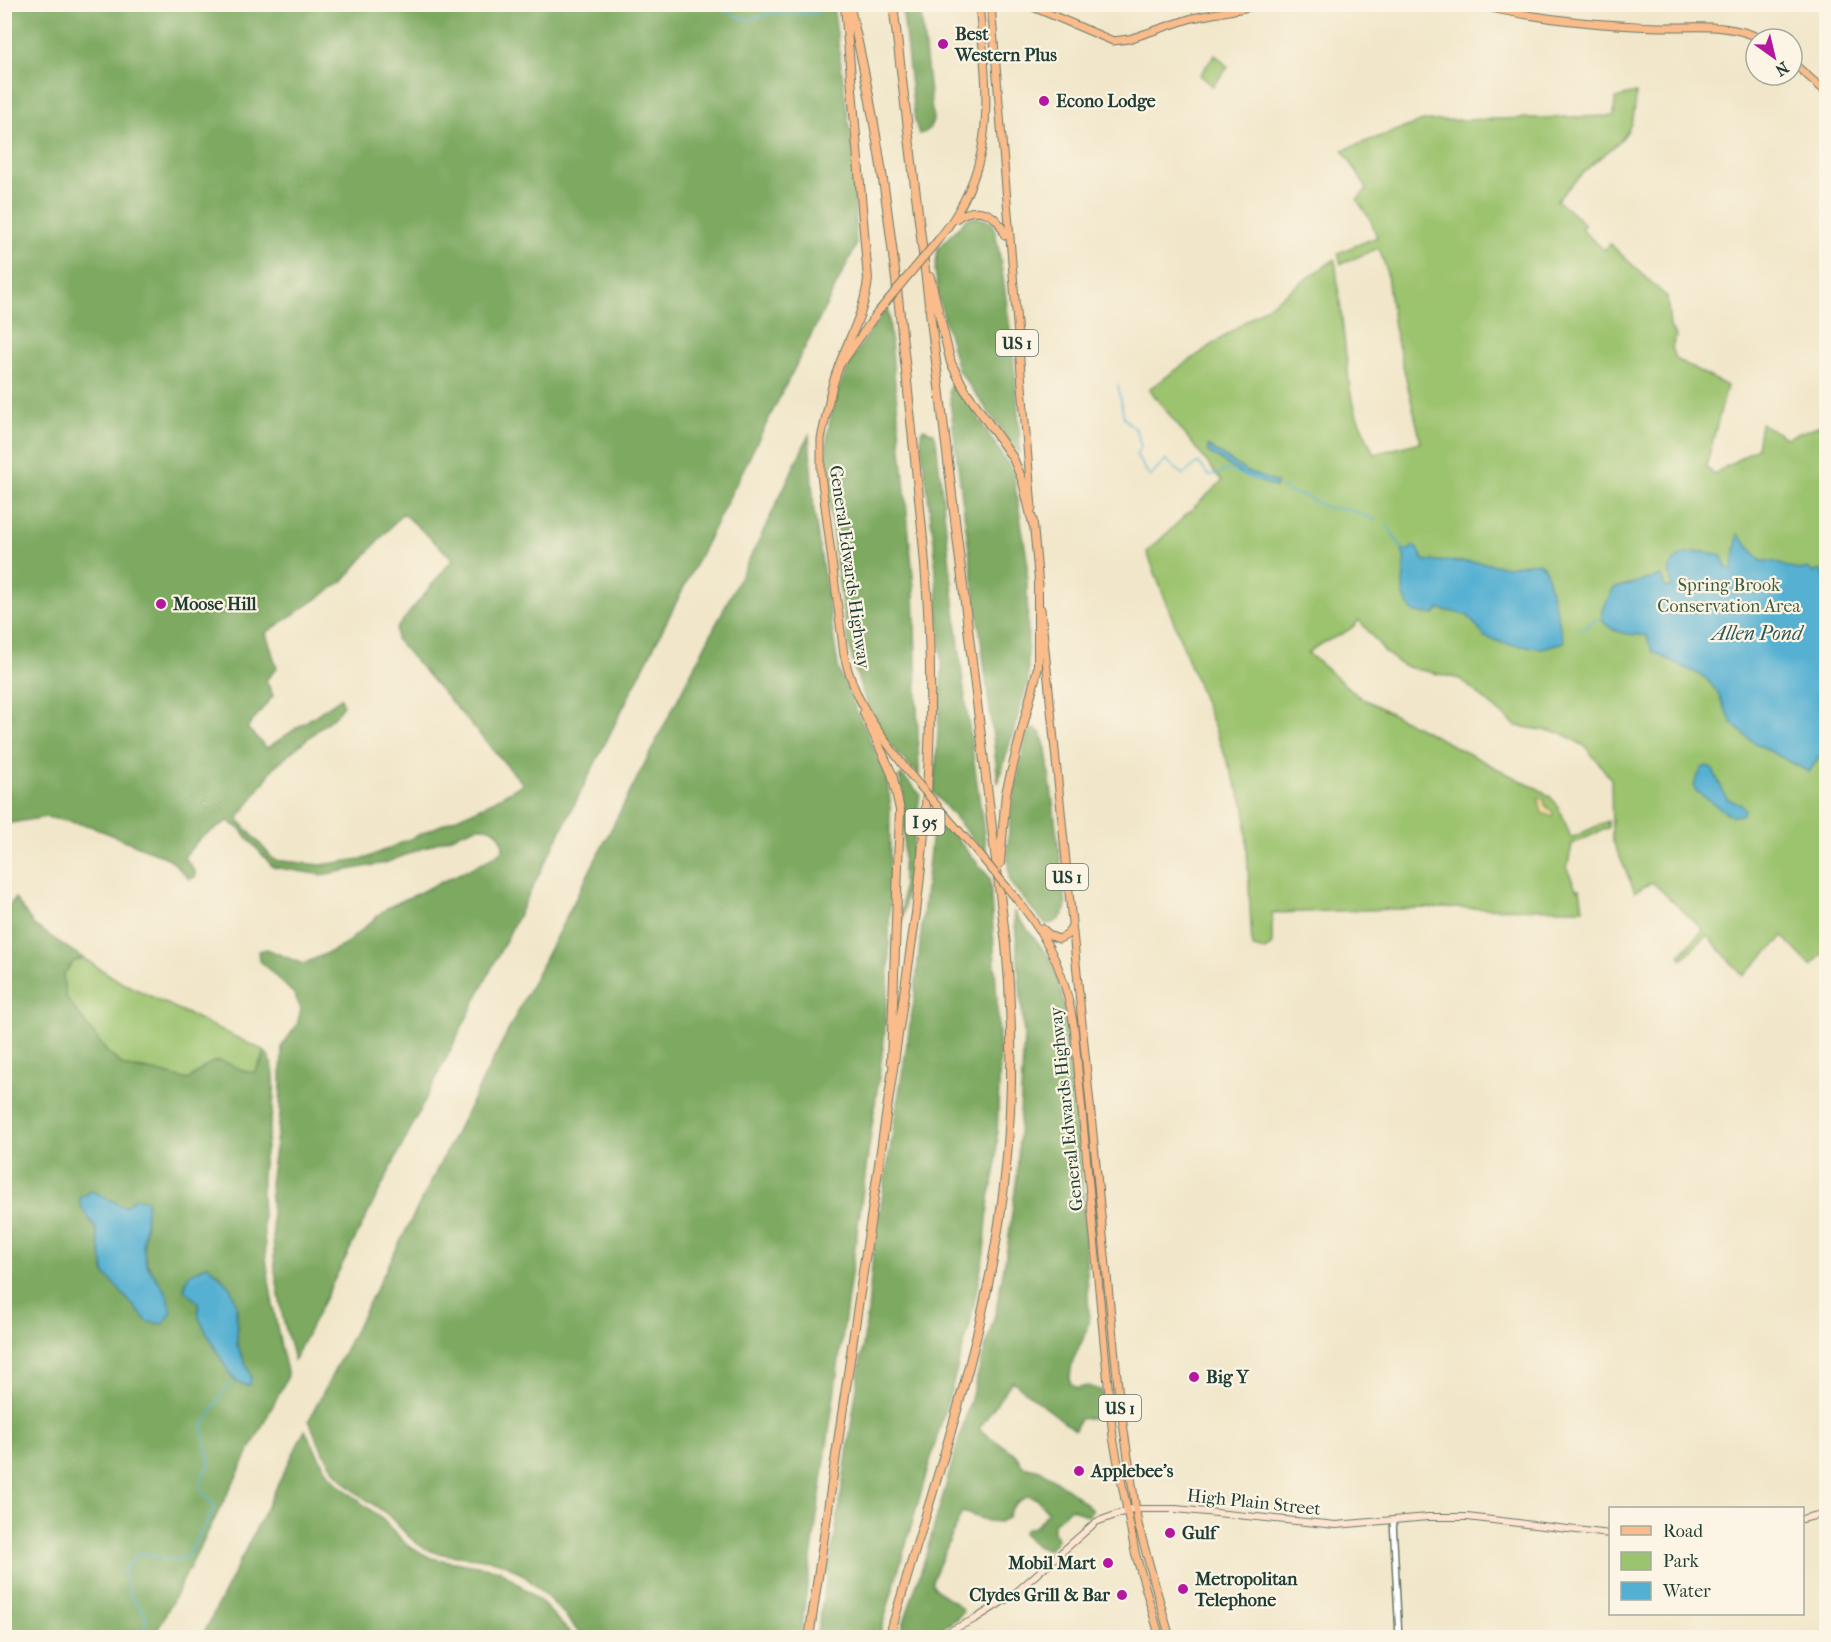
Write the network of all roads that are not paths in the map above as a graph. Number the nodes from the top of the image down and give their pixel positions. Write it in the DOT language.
graph roads {
  1 [pos="847,4"];
  2 [pos="893,4"];
  3 [pos="979,4"];
  4 [pos="991,4"];
  5 [pos="1026,4"];
  6 [pos="1265,4"];
  7 [pos="1474,4"];
  8 [pos="1744,33"];
  9 [pos="1804,72"];
  10 [pos="1827,92"];
  11 [pos="951,224"];
  12 [pos="923,249"];
  13 [pos="1011,274"];
  14 [pos="830,396"];
  15 [pos="1033,524"];
  16 [pos="1038,583"];
  17 [pos="864,713"];
  18 [pos="998,879"];
  19 [pos="1030,915"];
  20 [pos="1072,920"];
  21 [pos="891,1085"];
  22 [pos="1136,1508"];
  23 [pos="1126,1510"];
  24 [pos="1827,1513"];
  25 [pos="1804,1519"];
  26 [pos="1393,1520"];
  27 [pos="1609,1534"];
  28 [pos="809,1638"];
  29 [pos="889,1638"];
  30 [pos="935,1638"];
  31 [pos="1160,1638"];
  32 [pos="1170,1638"];
  33 [pos="1399,1638"];
  1 -- 14 [label="highway"];
  1 -- 21 [label="highway, I 95"];
  2 -- 12 [label="highway"];
  3 -- 11 [label="main road, General Edwards Highway / US 1"];
  4 -- 13 [label="main road, General Edwards Highway / US 1"];
  5 -- 6 [label="main road"];
  7 -- 8 [label="main road"];
  9 -- 10 [label="main road"];
  11 -- 13 [label="main road"];
  11 -- 14 [label="main road, General Edwards Highway / US 1, bridge"];
  12 -- 15 [label="highway"];
  12 -- 18 [label="highway"];
  13 -- 15 [label="main road, General Edwards Highway / US 1"];
  14 -- 17 [label="main road, General Edwards Highway / US 1"];
  15 -- 16 [label="main road, General Edwards Highway / US 1"];
  16 -- 18 [label="highway"];
  16 -- 20 [label="main road, General Edwards Highway / US 1"];
  17 -- 19 [label="main road, General Edwards Highway / US 1, bridge"];
  17 -- 21 [label="highway"];
  18 -- 29 [label="highway"];
  19 -- 20 [label="main road"];
  19 -- 23 [label="main road, General Edwards Highway / US 1"];
  20 -- 22 [label="main road, General Edwards Highway / US 1"];
  21 -- 28 [label="highway, I 95"];
  22 -- 23 [label="main road, High Plain Street"];
  22 -- 26 [label="main road, High Plain Street"];
  22 -- 32 [label="main road, US 1"];
  23 -- 30 [label="main road, High Plain Street"];
  23 -- 31 [label="main road, US 1"];
  24 -- 25 [label="main road"];
  26 -- 27 [label="main road, High Plain Street"];
  26 -- 33 [label="street"];
}
